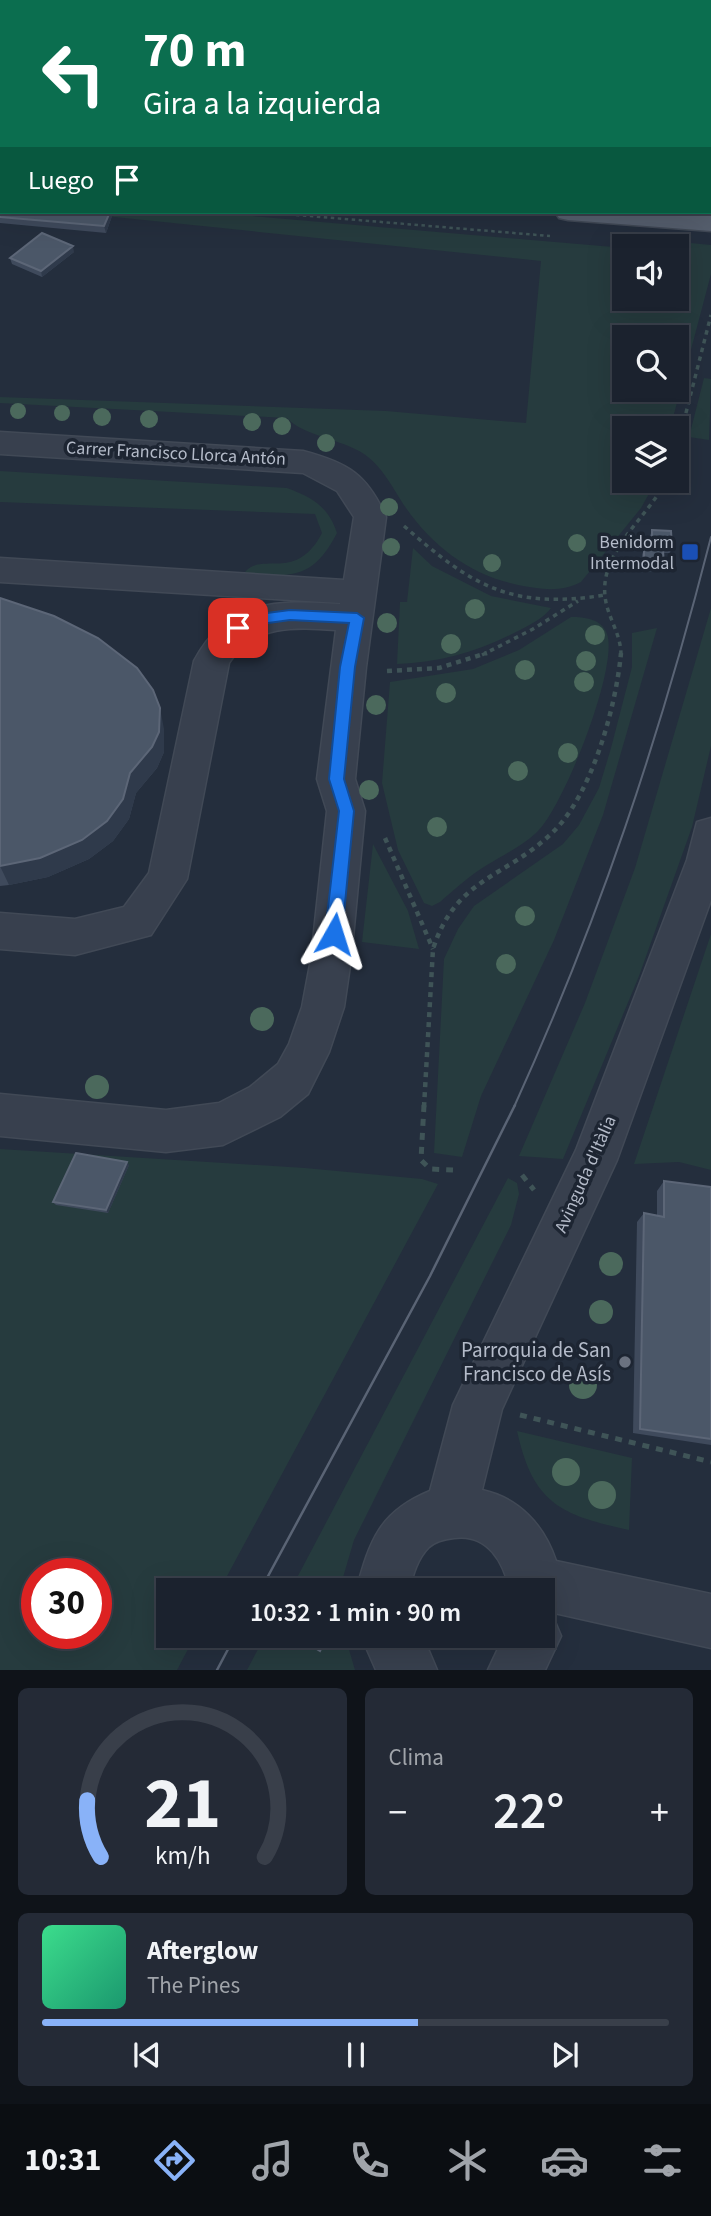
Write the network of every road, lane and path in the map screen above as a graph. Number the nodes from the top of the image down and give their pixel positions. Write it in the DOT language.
graph roads {
  1 [pos="285,214"];
  2 [pos="593,214"];
  3 [pos="708,223"];
  4 [pos="559,237"];
  5 [pos="711,316"];
  6 [pos="685,416"];
  7 [pos="0,443"];
  8 [pos="661,493"];
  9 [pos="370,517"];
  10 [pos="0,570"];
  11 [pos="605,595"];
  12 [pos="578,600"];
  13 [pos="359,605"];
  14 [pos="348,667"];
  15 [pos="346,811"];
  16 [pos="711,834"];
  17 [pos="0,931"];
  18 [pos="433,949"];
  19 [pos="0,1115"];
  20 [pos="453,1170"];
  21 [pos="478,1405"];
  22 [pos="711,1462"];
  23 [pos="451,1510"];
  24 [pos="383,1578"];
  25 [pos="534,1578"];
  26 [pos="555,1591"];
  27 [pos="711,1621"];
  28 [pos="394,1648"];
  29 [pos="527,1648"];
  30 [pos="410,1670"];
  31 [pos="515,1670"];
  1 -- 4 [label="path"];
  2 -- 3 [label="main road"];
  5 -- 6 [label="path"];
  7 -- 9 [label="street, Carrer Francisco Llorca Antón"];
  8 -- 11 [label="path"];
  9 -- 12 [label="path"];
  9 -- 13 [label="street"];
  10 -- 13 [label="street"];
  11 -- 12 [label="path"];
  11 -- 18 [label="path"];
  12 -- 14 [label="path"];
  13 -- 14 [label="street"];
  13 -- 17 [label="street"];
  14 -- 15 [label="street"];
  15 -- 18 [label="path"];
  15 -- 19 [label="street"];
  16 -- 21 [label="street, Avinguda d'Itàlia"];
  18 -- 20 [label="path"];
  21 -- 22 [label="path"];
  21 -- 23 [label="street, Avinguda d'Itàlia"];
  23 -- 24 [label="street"];
  23 -- 25 [label="street"];
  26 -- 27 [label="street"];
  28 -- 30 [label="street"];
  29 -- 31 [label="street"];
}
